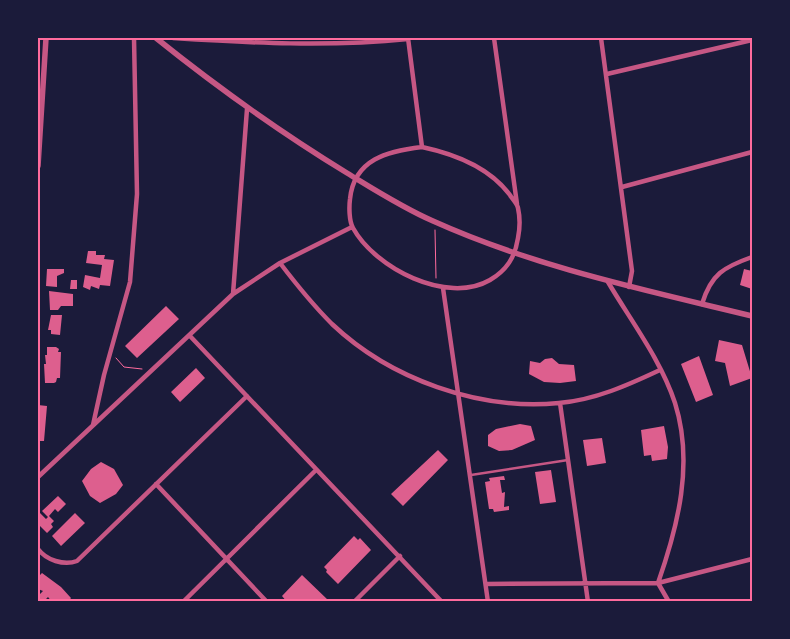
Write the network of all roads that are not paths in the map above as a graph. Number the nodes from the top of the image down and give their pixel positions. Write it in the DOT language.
graph roads {
  1 [pos="46,38"];
  2 [pos="134,38"];
  3 [pos="156,38"];
  4 [pos="173,38"];
  5 [pos="408,38"];
  6 [pos="494,38"];
  7 [pos="601,38"];
  8 [pos="752,40"];
  9 [pos="607,74"];
  10 [pos="40,90"];
  11 [pos="247,109"];
  12 [pos="422,147"];
  13 [pos="752,152"];
  14 [pos="38,166"];
  15 [pos="355,178"];
  16 [pos="622,187"];
  17 [pos="518,206"];
  18 [pos="352,227"];
  19 [pos="516,252"];
  20 [pos="752,257"];
  21 [pos="280,263"];
  22 [pos="608,282"];
  23 [pos="629,287"];
  24 [pos="443,288"];
  25 [pos="232,294"];
  26 [pos="702,304"];
  27 [pos="752,316"];
  28 [pos="190,336"];
  29 [pos="660,370"];
  30 [pos="459,394"];
  31 [pos="247,396"];
  32 [pos="560,404"];
  33 [pos="93,426"];
  34 [pos="568,460"];
  35 [pos="316,470"];
  36 [pos="470,475"];
  37 [pos="38,477"];
  38 [pos="156,484"];
  39 [pos="38,549"];
  40 [pos="40,555"];
  41 [pos="400,556"];
  42 [pos="226,559"];
  43 [pos="752,559"];
  44 [pos="658,583"];
  45 [pos="486,584"];
  46 [pos="586,584"];
  47 [pos="183,602"];
  48 [pos="267,602"];
  49 [pos="354,602"];
  50 [pos="442,602"];
  51 [pos="488,602"];
  52 [pos="588,602"];
  53 [pos="668,602"];
  1 -- 10 [label="street"];
  2 -- 33 [label="street"];
  3 -- 11 [label="street"];
  4 -- 5 [label="street"];
  5 -- 12 [label="street"];
  6 -- 17 [label="street"];
  7 -- 9 [label="street"];
  8 -- 9 [label="street"];
  9 -- 16 [label="street"];
  10 -- 14 [label="street"];
  11 -- 15 [label="street"];
  11 -- 25 [label="street"];
  12 -- 15 [label="street"];
  12 -- 17 [label="street"];
  13 -- 16 [label="street"];
  15 -- 18 [label="street"];
  15 -- 19 [label="street"];
  16 -- 23 [label="street"];
  17 -- 19 [label="street"];
  18 -- 21 [label="street"];
  18 -- 24 [label="street"];
  19 -- 22 [label="street"];
  19 -- 24 [label="street"];
  20 -- 26 [label="street"];
  21 -- 25 [label="street"];
  21 -- 30 [label="street"];
  22 -- 23 [label="street"];
  22 -- 29 [label="street"];
  23 -- 26 [label="street"];
  24 -- 30 [label="street"];
  25 -- 28 [label="street"];
  26 -- 27 [label="street"];
  28 -- 31 [label="street"];
  28 -- 33 [label="street"];
  29 -- 32 [label="street"];
  29 -- 44 [label="street"];
  30 -- 32 [label="street"];
  30 -- 36 [label="street"];
  31 -- 35 [label="street"];
  31 -- 38 [label="street"];
  32 -- 34 [label="street"];
  33 -- 37 [label="street"];
  34 -- 36 [label="lane"];
  34 -- 46 [label="street"];
  35 -- 41 [label="street"];
  35 -- 42 [label="street"];
  36 -- 45 [label="street"];
  38 -- 40 [label="street"];
  38 -- 42 [label="street"];
  39 -- 40 [label="street"];
  41 -- 49 [label="street"];
  41 -- 50 [label="street"];
  42 -- 47 [label="street"];
  42 -- 48 [label="street"];
  43 -- 44 [label="street"];
  44 -- 46 [label="street"];
  44 -- 53 [label="street"];
  45 -- 46 [label="street"];
  45 -- 51 [label="street"];
  46 -- 52 [label="street"];
}
